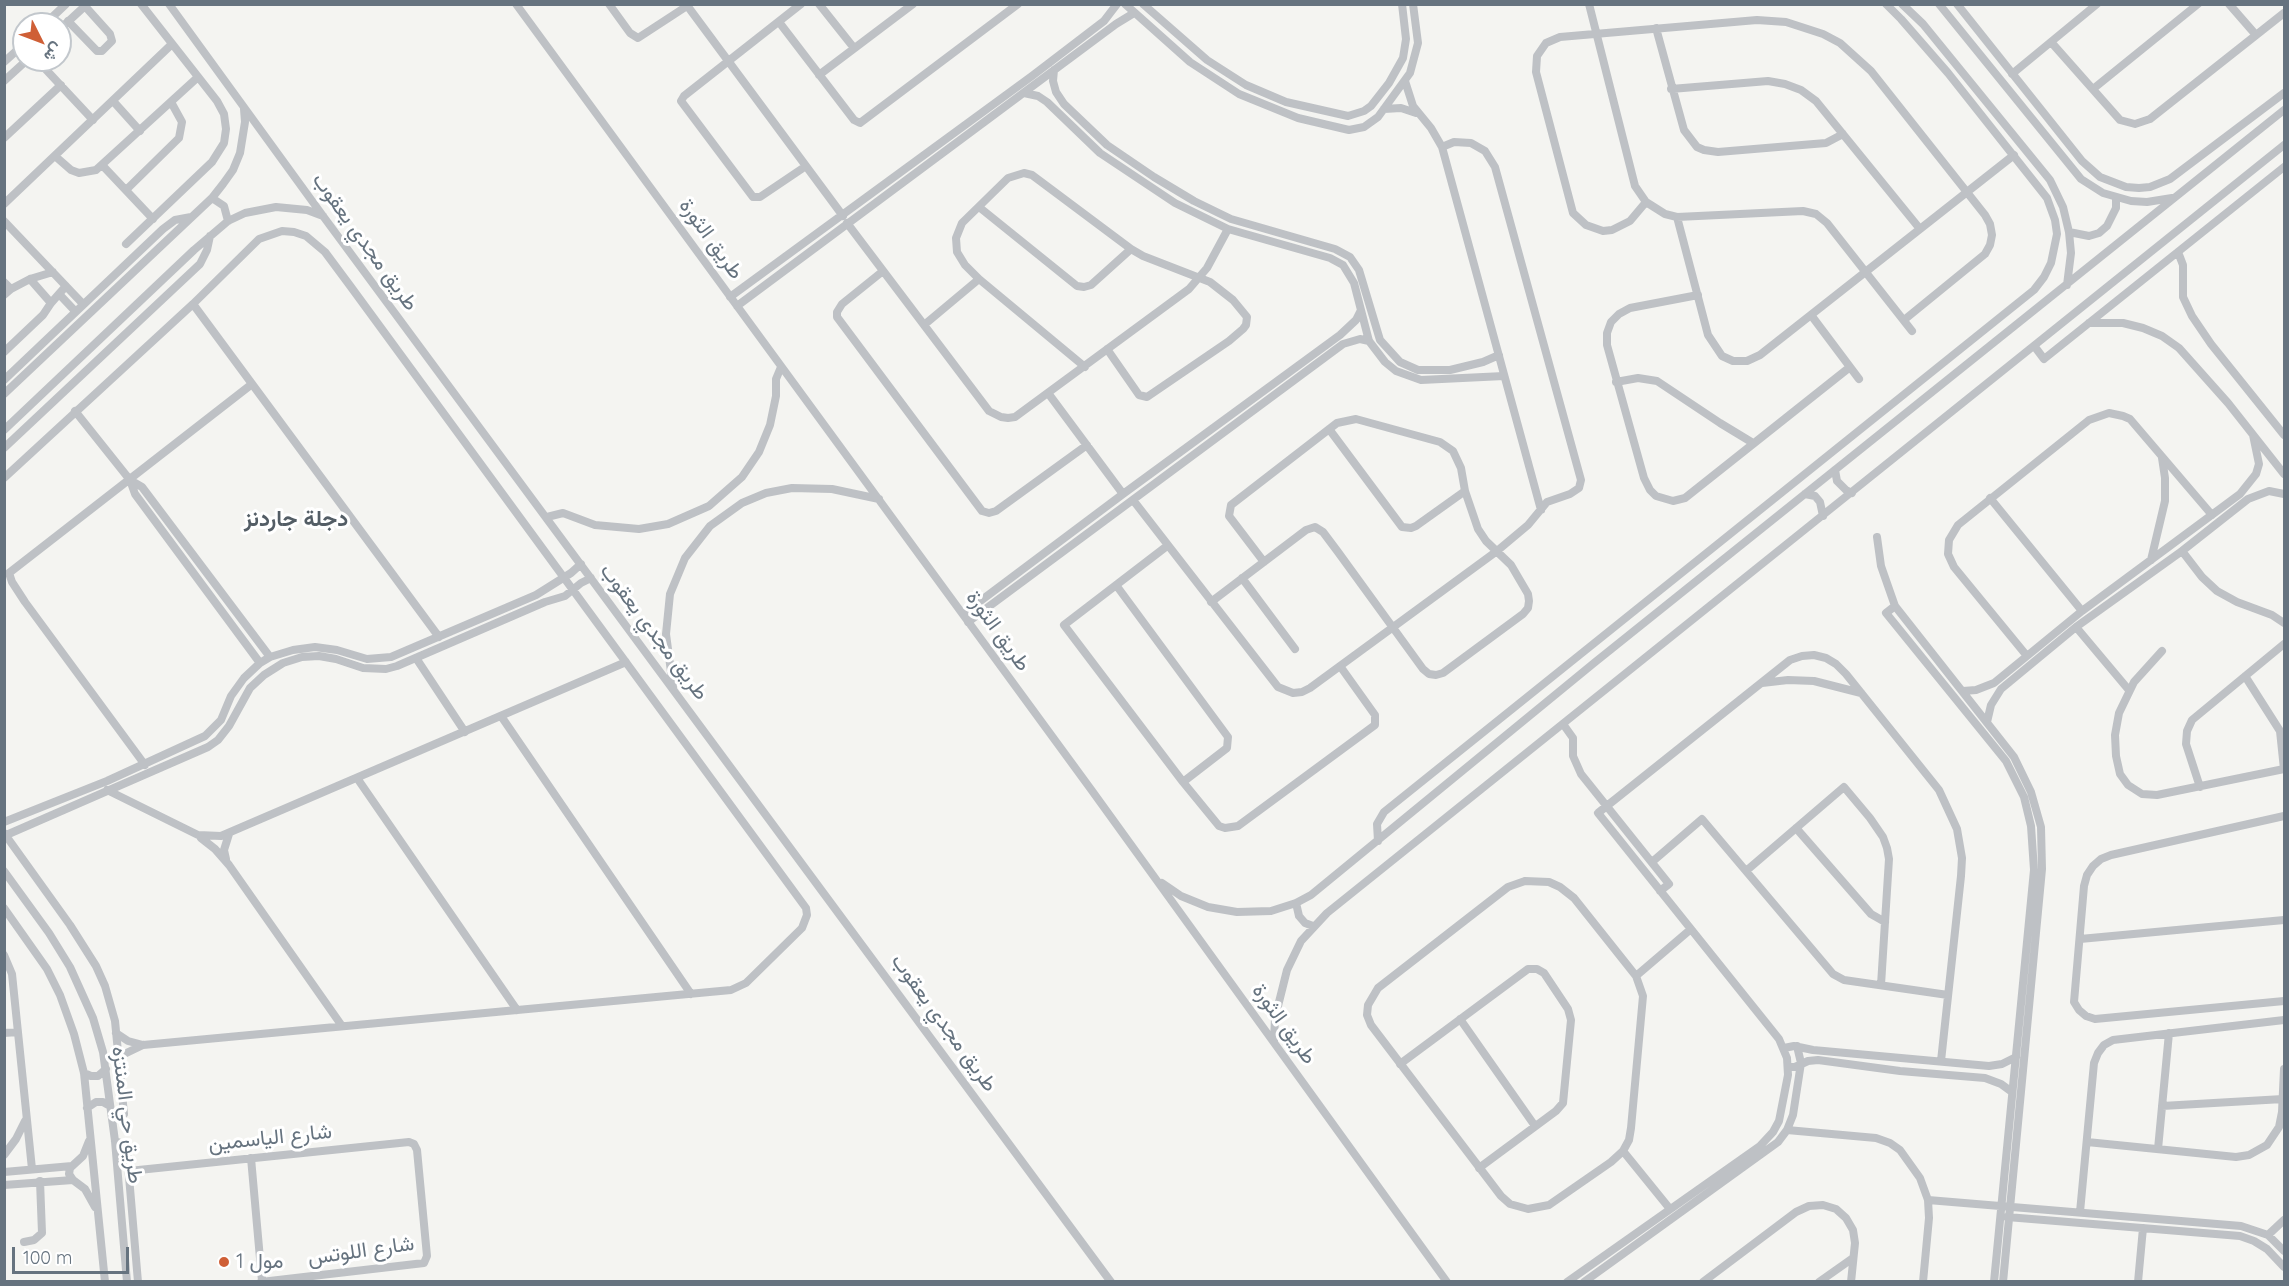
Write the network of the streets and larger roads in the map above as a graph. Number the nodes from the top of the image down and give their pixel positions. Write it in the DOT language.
graph roads {
  1 [pos="141,4"];
  2 [pos="169,4"];
  3 [pos="516,4"];
  4 [pos="525,4"];
  5 [pos="609,4"];
  6 [pos="801,4"];
  7 [pos="819,4"];
  8 [pos="913,4"];
  9 [pos="1018,4"];
  10 [pos="1117,4"];
  11 [pos="1125,4"];
  12 [pos="1143,4"];
  13 [pos="1402,4"];
  14 [pos="1413,4"];
  15 [pos="1589,4"];
  16 [pos="1886,4"];
  17 [pos="1902,4"];
  18 [pos="1955,4"];
  19 [pos="2097,4"];
  20 [pos="2198,4"];
  21 [pos="2229,4"];
  22 [pos="84,5"];
  23 [pos="687,5"];
  24 [pos="1942,8"];
  25 [pos="2284,13"];
  26 [pos="1134,14"];
  27 [pos="72,17"];
  28 [pos="526,19"];
  29 [pos="779,22"];
  30 [pos="72,25"];
  31 [pos="1656,28"];
  32 [pos="1595,34"];
  33 [pos="2256,35"];
  34 [pos="2051,42"];
  35 [pos="172,44"];
  36 [pos="854,48"];
  37 [pos="729,62"];
  38 [pos="1054,70"];
  39 [pos="49,72"];
  40 [pos="2012,74"];
  41 [pos="819,75"];
  42 [pos="198,77"];
  43 [pos="1405,81"];
  44 [pos="61,85"];
  45 [pos="1671,89"];
  46 [pos="2093,89"];
  47 [pos="1024,93"];
  48 [pos="1978,93"];
  49 [pos="2284,93"];
  50 [pos="1970,100"];
  51 [pos="113,101"];
  52 [pos="171,102"];
  53 [pos="1286,102"];
  54 [pos="243,106"];
  55 [pos="1384,109"];
  56 [pos="2284,111"];
  57 [pos="1283,113"];
  58 [pos="1417,113"];
  59 [pos="93,120"];
  60 [pos="140,131"];
  61 [pos="1843,134"];
  62 [pos="2060,135"];
  63 [pos="4,138"];
  64 [pos="2050,142"];
  65 [pos="2284,145"];
  66 [pos="1442,147"];
  67 [pos="2014,154"];
  68 [pos="55,156"];
  69 [pos="103,165"];
  70 [pos="806,166"];
  71 [pos="2284,167"];
  72 [pos="126,190"];
  73 [pos="1966,192"];
  74 [pos="2178,196"];
  75 [pos="212,198"];
  76 [pos="2116,198"];
  77 [pos="1646,201"];
  78 [pos="4,204"];
  79 [pos="979,207"];
  80 [pos="323,216"];
  81 [pos="191,217"];
  82 [pos="1677,217"];
  83 [pos="153,219"];
  84 [pos="845,219"];
  85 [pos="4,221"];
  86 [pos="228,221"];
  87 [pos="1228,229"];
  88 [pos="1920,229"];
  89 [pos="2069,232"];
  90 [pos="210,236"];
  91 [pos="126,244"];
  92 [pos="1131,249"];
  93 [pos="2178,252"];
  94 [pos="883,271"];
  95 [pos="53,272"];
  96 [pos="1866,272"];
  97 [pos="30,279"];
  98 [pos="979,279"];
  99 [pos="1200,279"];
  100 [pos="2067,285"];
  101 [pos="66,286"];
  102 [pos="7,288"];
  103 [pos="59,294"];
  104 [pos="1698,295"];
  105 [pos="730,297"];
  106 [pos="51,303"];
  107 [pos="83,304"];
  108 [pos="193,304"];
  109 [pos="737,306"];
  110 [pos="75,311"];
  111 [pos="1360,312"];
  112 [pos="1811,315"];
  113 [pos="1904,320"];
  114 [pos="2089,323"];
  115 [pos="924,325"];
  116 [pos="1912,331"];
  117 [pos="1369,341"];
  118 [pos="2035,347"];
  119 [pos="1107,349"];
  120 [pos="4,352"];
  121 [pos="1956,353"];
  122 [pos="1499,355"];
  123 [pos="26,359"];
  124 [pos="1965,365"];
  125 [pos="34,366"];
  126 [pos="781,367"];
  127 [pos="1085,367"];
  128 [pos="1850,367"];
  129 [pos="1504,376"];
  130 [pos="1859,379"];
  131 [pos="4,380"];
  132 [pos="1616,382"];
  133 [pos="252,384"];
  134 [pos="1048,393"];
  135 [pos="4,394"];
  136 [pos="75,411"];
  137 [pos="1329,429"];
  138 [pos="4,430"];
  139 [pos="2253,435"];
  140 [pos="2284,435"];
  141 [pos="1754,443"];
  142 [pos="1087,445"];
  143 [pos="4,448"];
  144 [pos="2161,454"];
  145 [pos="1835,470"];
  146 [pos="2284,474"];
  147 [pos="4,478"];
  148 [pos="130,480"];
  149 [pos="1466,492"];
  150 [pos="1852,493"];
  151 [pos="1123,494"];
  152 [pos="1805,494"];
  153 [pos="2284,494"];
  154 [pos="1990,498"];
  155 [pos="879,499"];
  156 [pos="1132,500"];
  157 [pos="1541,510"];
  158 [pos="2212,515"];
  159 [pos="1822,516"];
  160 [pos="547,517"];
  161 [pos="1877,537"];
  162 [pos="1167,546"];
  163 [pos="2182,550"];
  164 [pos="1497,551"];
  165 [pos="2151,560"];
  166 [pos="1264,562"];
  167 [pos="1695,562"];
  168 [pos="581,564"];
  169 [pos="1704,575"];
  170 [pos="564,577"];
  171 [pos="591,578"];
  172 [pos="1242,578"];
  173 [pos="1116,585"];
  174 [pos="573,591"];
  175 [pos="1211,602"];
  176 [pos="1895,606"];
  177 [pos="2082,611"];
  178 [pos="966,618"];
  179 [pos="2284,623"];
  180 [pos="1394,627"];
  181 [pos="2076,627"];
  182 [pos="439,637"];
  183 [pos="2284,644"];
  184 [pos="1295,650"];
  185 [pos="2162,651"];
  186 [pos="2027,656"];
  187 [pos="391,657"];
  188 [pos="416,658"];
  189 [pos="265,660"];
  190 [pos="626,662"];
  191 [pos="397,666"];
  192 [pos="1340,666"];
  193 [pos="272,670"];
  194 [pos="2245,676"];
  195 [pos="1761,683"];
  196 [pos="674,687"];
  197 [pos="2128,689"];
  198 [pos="1963,691"];
  199 [pos="1862,693"];
  200 [pos="501,716"];
  201 [pos="1987,722"];
  202 [pos="1563,724"];
  203 [pos="211,731"];
  204 [pos="465,732"];
  205 [pos="218,740"];
  206 [pos="145,765"];
  207 [pos="2284,769"];
  208 [pos="357,778"];
  209 [pos="1183,782"];
  210 [pos="2200,787"];
  211 [pos="107,790"];
  212 [pos="1607,806"];
  213 [pos="2284,816"];
  214 [pos="4,822"];
  215 [pos="1796,828"];
  216 [pos="229,834"];
  217 [pos="5,835"];
  218 [pos="198,835"];
  219 [pos="1378,841"];
  220 [pos="1652,862"];
  221 [pos="229,865"];
  222 [pos="4,871"];
  223 [pos="1746,871"];
  224 [pos="1157,880"];
  225 [pos="1660,891"];
  226 [pos="1296,903"];
  227 [pos="4,908"];
  228 [pos="2284,920"];
  229 [pos="1885,922"];
  230 [pos="1313,926"];
  231 [pos="1691,928"];
  232 [pos="2080,939"];
  233 [pos="4,955"];
  234 [pos="1636,976"];
  235 [pos="1881,985"];
  236 [pos="691,994"];
  237 [pos="1948,995"];
  238 [pos="2284,1001"];
  239 [pos="517,1010"];
  240 [pos="1461,1019"];
  241 [pos="2284,1020"];
  242 [pos="342,1026"];
  243 [pos="18,1032"];
  244 [pos="4,1033"];
  245 [pos="116,1033"];
  246 [pos="2169,1033"];
  247 [pos="1274,1042"];
  248 [pos="143,1045"];
  249 [pos="1797,1046"];
  250 [pos="1784,1048"];
  251 [pos="103,1052"];
  252 [pos="118,1054"];
  253 [pos="2016,1057"];
  254 [pos="1941,1061"];
  255 [pos="1801,1063"];
  256 [pos="1400,1064"];
  257 [pos="1788,1067"];
  258 [pos="106,1069"];
  259 [pos="2284,1069"];
  260 [pos="84,1073"];
  261 [pos="2012,1092"];
  262 [pos="2283,1099"];
  263 [pos="110,1106"];
  264 [pos="2162,1106"];
  265 [pos="87,1108"];
  266 [pos="124,1114"];
  267 [pos="27,1117"];
  268 [pos="1535,1126"];
  269 [pos="1787,1130"];
  270 [pos="91,1137"];
  271 [pos="115,1141"];
  272 [pos="2087,1142"];
  273 [pos="2158,1149"];
  274 [pos="1623,1151"];
  275 [pos="4,1155"];
  276 [pos="251,1158"];
  277 [pos="72,1166"];
  278 [pos="49,1168"];
  279 [pos="1479,1168"];
  280 [pos="32,1169"];
  281 [pos="129,1171"];
  282 [pos="4,1172"];
  283 [pos="1727,1174"];
  284 [pos="51,1180"];
  285 [pos="73,1180"];
  286 [pos="39,1181"];
  287 [pos="4,1185"];
  288 [pos="1928,1200"];
  289 [pos="2006,1207"];
  290 [pos="1670,1209"];
  291 [pos="98,1212"];
  292 [pos="2080,1212"];
  293 [pos="2005,1216"];
  294 [pos="2284,1220"];
  295 [pos="2143,1228"];
  296 [pos="2250,1228"];
  297 [pos="1642,1235"];
  298 [pos="2268,1235"];
  299 [pos="2247,1238"];
  300 [pos="24,1242"];
  301 [pos="2284,1251"];
  302 [pos="427,1256"];
  303 [pos="1609,1258"];
  304 [pos="1853,1258"];
  305 [pos="2284,1267"];
  306 [pos="105,1281"];
  307 [pos="127,1281"];
  308 [pos="138,1281"];
  309 [pos="262,1281"];
  310 [pos="1111,1281"];
  311 [pos="1447,1281"];
  312 [pos="1567,1281"];
  313 [pos="1584,1281"];
  314 [pos="1703,1281"];
  315 [pos="1819,1281"];
  316 [pos="1851,1281"];
  317 [pos="1923,1281"];
  318 [pos="1994,1281"];
  319 [pos="2003,1281"];
  320 [pos="2138,1281"];
  1 -- 35 [label="street"];
  2 -- 54 [label="street, طريق مجدي يعقوب"];
  3 -- 28 [label="street, طريق الثورة"];
  4 -- 28 [label="street"];
  5 -- 23 [label="street"];
  6 -- 29 [label="street"];
  7 -- 36 [label="street"];
  8 -- 36 [label="street"];
  9 -- 41 [label="street"];
  10 -- 84 [label="street"];
  11 -- 26 [label="street"];
  12 -- 53 [label="street"];
  13 -- 53 [label="street"];
  14 -- 43 [label="street"];
  15 -- 32 [label="street"];
  16 -- 50 [label="street"];
  17 -- 48 [label="street"];
  18 -- 24 [label="street"];
  18 -- 40 [label="street"];
  19 -- 34 [label="street"];
  20 -- 46 [label="street"];
  21 -- 33 [label="street"];
  22 -- 27 [label="street"];
  22 -- 30 [label="street"];
  23 -- 37 [label="street"];
  24 -- 64 [label="street"];
  25 -- 33 [label="street"];
  26 -- 38 [label="street"];
  26 -- 57 [label="street"];
  28 -- 105 [label="street, طريق الثورة"];
  29 -- 37 [label="street"];
  29 -- 41 [label="street"];
  31 -- 32 [label="street"];
  31 -- 45 [label="street"];
  31 -- 73 [label="street"];
  32 -- 77 [label="street"];
  32 -- 77 [label="street"];
  33 -- 46 [label="street"];
  34 -- 40 [label="street"];
  34 -- 46 [label="street"];
  35 -- 42 [label="street"];
  35 -- 51 [label="street"];
  36 -- 41 [label="street"];
  37 -- 70 [label="street"];
  37 -- 70 [label="street"];
  38 -- 47 [label="street"];
  38 -- 122 [label="street"];
  39 -- 44 [label="street"];
  40 -- 62 [label="street"];
  42 -- 52 [label="street"];
  42 -- 83 [label="street"];
  43 -- 55 [label="street"];
  43 -- 58 [label="street"];
  44 -- 59 [label="street"];
  44 -- 63 [label="street"];
  45 -- 61 [label="street"];
  45 -- 61 [label="street"];
  47 -- 84 [label="street"];
  47 -- 87 [label="street"];
  48 -- 50 [label="street"];
  48 -- 89 [label="street"];
  49 -- 62 [label="street"];
  50 -- 67 [label="street"];
  51 -- 59 [label="street"];
  51 -- 60 [label="street"];
  52 -- 60 [label="street"];
  52 -- 72 [label="street"];
  53 -- 57 [label="street"];
  54 -- 75 [label="street"];
  54 -- 80 [label="street, طريق مجدي يعقوب"];
  55 -- 57 [label="street"];
  55 -- 58 [label="street"];
  56 -- 74 [label="street"];
  58 -- 66 [label="street"];
  59 -- 68 [label="street"];
  60 -- 69 [label="street"];
  61 -- 88 [label="street"];
  62 -- 64 [label="street"];
  64 -- 76 [label="street"];
  65 -- 118 [label="street"];
  66 -- 122 [label="street"];
  66 -- 157 [label="street"];
  67 -- 73 [label="street"];
  67 -- 121 [label="street"];
  68 -- 69 [label="street"];
  68 -- 78 [label="street"];
  69 -- 72 [label="street"];
  70 -- 84 [label="street"];
  71 -- 93 [label="street"];
  72 -- 83 [label="street"];
  73 -- 88 [label="street"];
  73 -- 113 [label="street"];
  74 -- 76 [label="street"];
  74 -- 100 [label="street"];
  75 -- 81 [label="street"];
  75 -- 86 [label="street"];
  76 -- 89 [label="street"];
  77 -- 82 [label="street"];
  79 -- 92 [label="street"];
  79 -- 92 [label="street"];
  79 -- 98 [label="street"];
  80 -- 86 [label="street"];
  80 -- 160 [label="street, طريق مجدي يعقوب"];
  81 -- 107 [label="street"];
  81 -- 125 [label="street"];
  82 -- 96 [label="street"];
  82 -- 104 [label="street"];
  83 -- 91 [label="street"];
  84 -- 94 [label="street"];
  84 -- 105 [label="street"];
  84 -- 109 [label="street"];
  85 -- 95 [label="street"];
  86 -- 90 [label="street"];
  87 -- 99 [label="street"];
  87 -- 111 [label="street"];
  88 -- 96 [label="street"];
  89 -- 100 [label="street"];
  90 -- 138 [label="street"];
  90 -- 143 [label="street"];
  92 -- 99 [label="street"];
  93 -- 114 [label="street"];
  93 -- 140 [label="street"];
  94 -- 115 [label="street"];
  94 -- 142 [label="street"];
  95 -- 97 [label="street"];
  95 -- 101 [label="street"];
  96 -- 112 [label="street"];
  96 -- 113 [label="street"];
  97 -- 102 [label="street"];
  97 -- 106 [label="street"];
  98 -- 115 [label="street"];
  98 -- 127 [label="street"];
  99 -- 119 [label="street"];
  99 -- 119 [label="street"];
  100 -- 124 [label="street"];
  101 -- 103 [label="street"];
  101 -- 107 [label="street"];
  103 -- 106 [label="street"];
  103 -- 110 [label="street"];
  104 -- 112 [label="street"];
  104 -- 132 [label="street"];
  105 -- 109 [label="street, طريق الثورة"];
  106 -- 120 [label="street"];
  107 -- 110 [label="street"];
  108 -- 133 [label="street"];
  108 -- 136 [label="street"];
  108 -- 170 [label="street"];
  109 -- 126 [label="street, طريق الثورة"];
  110 -- 123 [label="street"];
  111 -- 117 [label="street"];
  111 -- 151 [label="street"];
  112 -- 128 [label="street"];
  113 -- 116 [label="street"];
  114 -- 118 [label="street"];
  114 -- 139 [label="street"];
  115 -- 134 [label="street"];
  117 -- 129 [label="street"];
  117 -- 156 [label="street"];
  118 -- 150 [label="street"];
  119 -- 127 [label="street"];
  121 -- 124 [label="street"];
  121 -- 167 [label="street"];
  122 -- 129 [label="street"];
  123 -- 125 [label="street"];
  123 -- 131 [label="street"];
  124 -- 145 [label="street"];
  125 -- 135 [label="street"];
  126 -- 155 [label="street, طريق الثورة"];
  126 -- 160 [label="street"];
  127 -- 134 [label="street"];
  128 -- 130 [label="street"];
  128 -- 141 [label="street"];
  129 -- 157 [label="street"];
  132 -- 141 [label="street"];
  132 -- 141 [label="street"];
  133 -- 148 [label="street"];
  133 -- 182 [label="street"];
  134 -- 142 [label="street"];
  136 -- 147 [label="street"];
  136 -- 148 [label="street"];
  137 -- 149 [label="street"];
  137 -- 149 [label="street"];
  137 -- 166 [label="street"];
  139 -- 146 [label="street"];
  139 -- 158 [label="street"];
  142 -- 151 [label="street"];
  144 -- 154 [label="street"];
  144 -- 158 [label="street"];
  144 -- 165 [label="street"];
  145 -- 150 [label="street"];
  145 -- 152 [label="street"];
  148 -- 189 [label="street"];
  148 -- 206 [label="street"];
  149 -- 164 [label="street"];
  150 -- 159 [label="street"];
  151 -- 178 [label="street"];
  152 -- 159 [label="street"];
  152 -- 169 [label="street"];
  153 -- 163 [label="street"];
  154 -- 177 [label="street"];
  154 -- 186 [label="street"];
  155 -- 178 [label="street, طريق الثورة"];
  155 -- 196 [label="street"];
  156 -- 162 [label="street"];
  156 -- 178 [label="street"];
  157 -- 164 [label="street"];
  158 -- 165 [label="street"];
  159 -- 202 [label="street"];
  160 -- 168 [label="street, طريق مجدي يعقوب"];
  161 -- 176 [label="street"];
  162 -- 173 [label="street"];
  162 -- 175 [label="street"];
  163 -- 179 [label="street"];
  163 -- 181 [label="street"];
  164 -- 180 [label="street"];
  164 -- 180 [label="street"];
  165 -- 177 [label="street"];
  166 -- 172 [label="street"];
  166 -- 180 [label="street"];
  167 -- 169 [label="street"];
  167 -- 219 [label="street"];
  168 -- 170 [label="street"];
  168 -- 171 [label="street, طريق مجدي يعقوب"];
  169 -- 219 [label="street"];
  170 -- 174 [label="street"];
  170 -- 182 [label="street"];
  171 -- 174 [label="street"];
  171 -- 196 [label="street, طريق مجدي يعقوب"];
  172 -- 175 [label="street"];
  172 -- 184 [label="street"];
  173 -- 209 [label="street"];
  173 -- 209 [label="street"];
  174 -- 188 [label="street"];
  174 -- 190 [label="street"];
  175 -- 192 [label="street"];
  176 -- 198 [label="street"];
  176 -- 253 [label="street"];
  177 -- 186 [label="street"];
  178 -- 224 [label="street, طريق الثورة"];
  180 -- 192 [label="street"];
  181 -- 197 [label="street"];
  181 -- 201 [label="street"];
  182 -- 187 [label="street"];
  183 -- 194 [label="street"];
  185 -- 197 [label="street"];
  186 -- 198 [label="street"];
  187 -- 189 [label="street"];
  187 -- 191 [label="street"];
  188 -- 191 [label="street"];
  188 -- 204 [label="street"];
  189 -- 193 [label="street"];
  189 -- 203 [label="street"];
  190 -- 200 [label="street"];
  190 -- 236 [label="street"];
  191 -- 193 [label="street"];
  192 -- 209 [label="street"];
  193 -- 205 [label="street"];
  194 -- 207 [label="street"];
  194 -- 210 [label="street"];
  195 -- 199 [label="street"];
  195 -- 199 [label="street"];
  195 -- 212 [label="street"];
  196 -- 310 [label="street, طريق مجدي يعقوب"];
  197 -- 210 [label="street"];
  198 -- 201 [label="street"];
  199 -- 237 [label="street"];
  200 -- 204 [label="street"];
  200 -- 236 [label="street"];
  201 -- 289 [label="street"];
  202 -- 212 [label="street"];
  202 -- 230 [label="street"];
  203 -- 205 [label="street"];
  203 -- 206 [label="street"];
  204 -- 208 [label="street"];
  205 -- 211 [label="street"];
  206 -- 214 [label="street"];
  207 -- 210 [label="street"];
  208 -- 216 [label="street"];
  208 -- 239 [label="street"];
  211 -- 217 [label="street"];
  211 -- 218 [label="street"];
  212 -- 220 [label="street"];
  212 -- 225 [label="street"];
  213 -- 232 [label="street"];
  215 -- 223 [label="street"];
  215 -- 229 [label="street"];
  215 -- 229 [label="street"];
  216 -- 218 [label="street"];
  216 -- 221 [label="street"];
  217 -- 245 [label="street"];
  218 -- 221 [label="street"];
  219 -- 226 [label="street"];
  220 -- 223 [label="street"];
  220 -- 225 [label="street"];
  221 -- 242 [label="street"];
  222 -- 251 [label="street, طريق حي المنتزه"];
  223 -- 235 [label="street"];
  224 -- 226 [label="street"];
  224 -- 247 [label="street, طريق الثورة"];
  225 -- 231 [label="street"];
  226 -- 230 [label="street"];
  227 -- 260 [label="street, طريق حي المنتزه"];
  228 -- 232 [label="street"];
  229 -- 235 [label="street"];
  230 -- 247 [label="street"];
  231 -- 234 [label="street"];
  231 -- 250 [label="street"];
  232 -- 238 [label="street"];
  233 -- 243 [label="street"];
  234 -- 256 [label="street"];
  234 -- 274 [label="street"];
  235 -- 237 [label="street"];
  236 -- 239 [label="street"];
  237 -- 254 [label="street"];
  239 -- 242 [label="street"];
  240 -- 256 [label="street"];
  240 -- 268 [label="street"];
  240 -- 268 [label="street"];
  241 -- 246 [label="street"];
  242 -- 248 [label="street"];
  243 -- 244 [label="street"];
  243 -- 267 [label="street"];
  245 -- 248 [label="street"];
  245 -- 252 [label="street"];
  246 -- 264 [label="street"];
  246 -- 272 [label="street"];
  247 -- 311 [label="street, طريق الثورة"];
  248 -- 252 [label="street"];
  249 -- 250 [label="street"];
  249 -- 254 [label="street"];
  249 -- 255 [label="street"];
  250 -- 257 [label="street"];
  251 -- 252 [label="street"];
  251 -- 258 [label="street, طريق حي المنتزه"];
  252 -- 266 [label="street"];
  253 -- 254 [label="street"];
  253 -- 261 [label="street"];
  255 -- 257 [label="street"];
  255 -- 261 [label="street"];
  255 -- 269 [label="street"];
  256 -- 279 [label="street"];
  257 -- 283 [label="street"];
  258 -- 260 [label="street"];
  258 -- 263 [label="street, طريق حي المنتزه"];
  259 -- 262 [label="street"];
  260 -- 265 [label="street, طريق حي المنتزه"];
  261 -- 289 [label="street"];
  262 -- 264 [label="street"];
  262 -- 273 [label="street"];
  263 -- 265 [label="street"];
  263 -- 271 [label="street, طريق حي المنتزه"];
  264 -- 273 [label="street"];
  265 -- 270 [label="street, طريق حي المنتزه"];
  267 -- 275 [label="street"];
  267 -- 280 [label="street"];
  268 -- 279 [label="street"];
  269 -- 283 [label="street"];
  269 -- 288 [label="street"];
  270 -- 277 [label="street"];
  270 -- 291 [label="street, طريق حي المنتزه"];
  271 -- 281 [label="street"];
  271 -- 307 [label="street, طريق حي المنتزه"];
  272 -- 273 [label="street"];
  272 -- 292 [label="street"];
  274 -- 279 [label="street"];
  274 -- 290 [label="street"];
  276 -- 281 [label="street, شارع الياسمين"];
  276 -- 302 [label="street, شارع الياسمين"];
  276 -- 309 [label="street"];
  277 -- 278 [label="street"];
  277 -- 285 [label="street"];
  278 -- 280 [label="street"];
  278 -- 284 [label="street"];
  280 -- 282 [label="street"];
  281 -- 308 [label="street"];
  283 -- 290 [label="street"];
  283 -- 297 [label="street"];
  284 -- 285 [label="street"];
  284 -- 286 [label="street"];
  285 -- 291 [label="street"];
  286 -- 287 [label="street"];
  286 -- 300 [label="street"];
  288 -- 289 [label="street"];
  288 -- 317 [label="street"];
  289 -- 292 [label="street"];
  289 -- 293 [label="street"];
  290 -- 297 [label="street"];
  291 -- 306 [label="street, طريق حي المنتزه"];
  292 -- 296 [label="street"];
  293 -- 295 [label="street"];
  293 -- 318 [label="street"];
  293 -- 319 [label="street"];
  294 -- 298 [label="street"];
  295 -- 299 [label="street"];
  295 -- 320 [label="street"];
  296 -- 298 [label="street"];
  296 -- 299 [label="street"];
  297 -- 303 [label="street"];
  298 -- 301 [label="street"];
  299 -- 305 [label="street"];
  302 -- 309 [label="street, شارع اللوتس"];
  303 -- 312 [label="street"];
  303 -- 313 [label="street"];
  304 -- 314 [label="street"];
  304 -- 315 [label="street"];
  304 -- 316 [label="street"];
}
